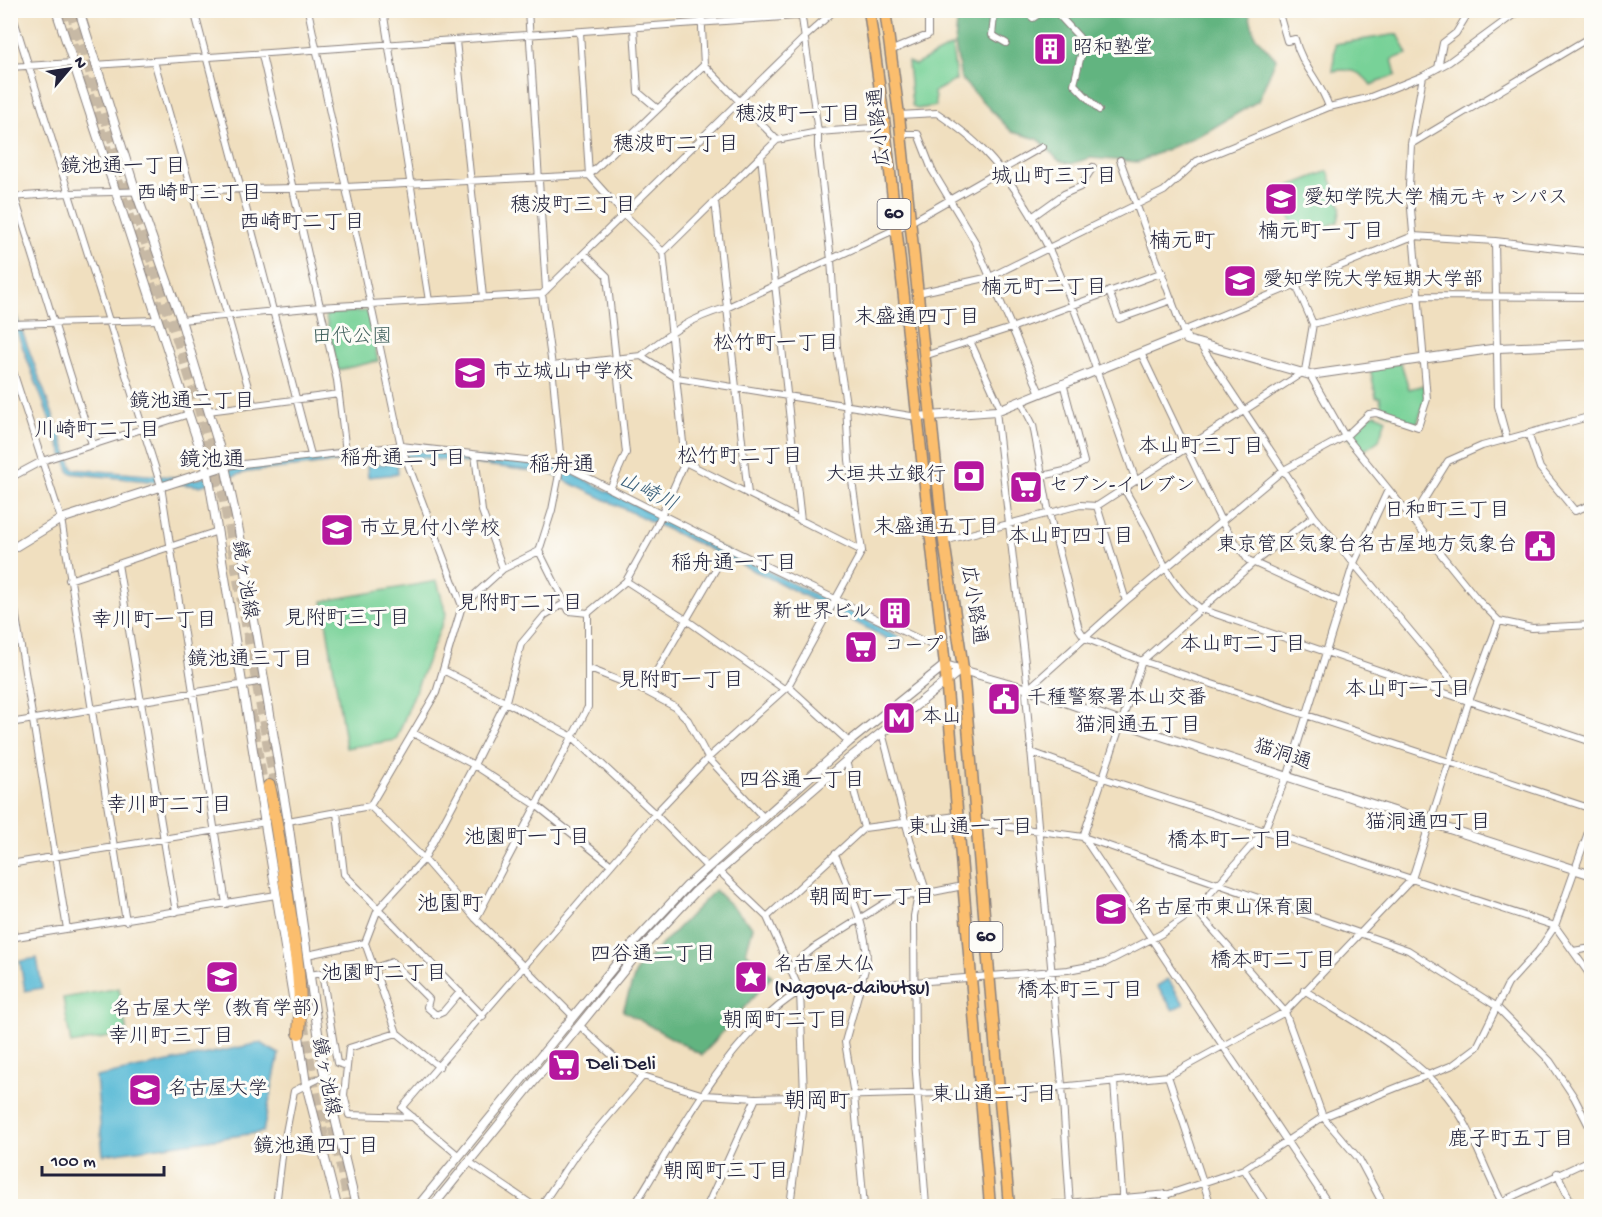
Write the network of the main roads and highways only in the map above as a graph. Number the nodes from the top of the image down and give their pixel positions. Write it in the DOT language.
graph roads {
  1 [pos="869,10"];
  2 [pos="885,10"];
  3 [pos="269,786"];
  4 [pos="298,1033"];
  5 [pos="990,1206"];
  6 [pos="1009,1206"];
  1 -- 5 [label="main road, 広小路通 / 60"];
  2 -- 6 [label="main road, 広小路通 / 60"];
  3 -- 4 [label="highway"];
}
